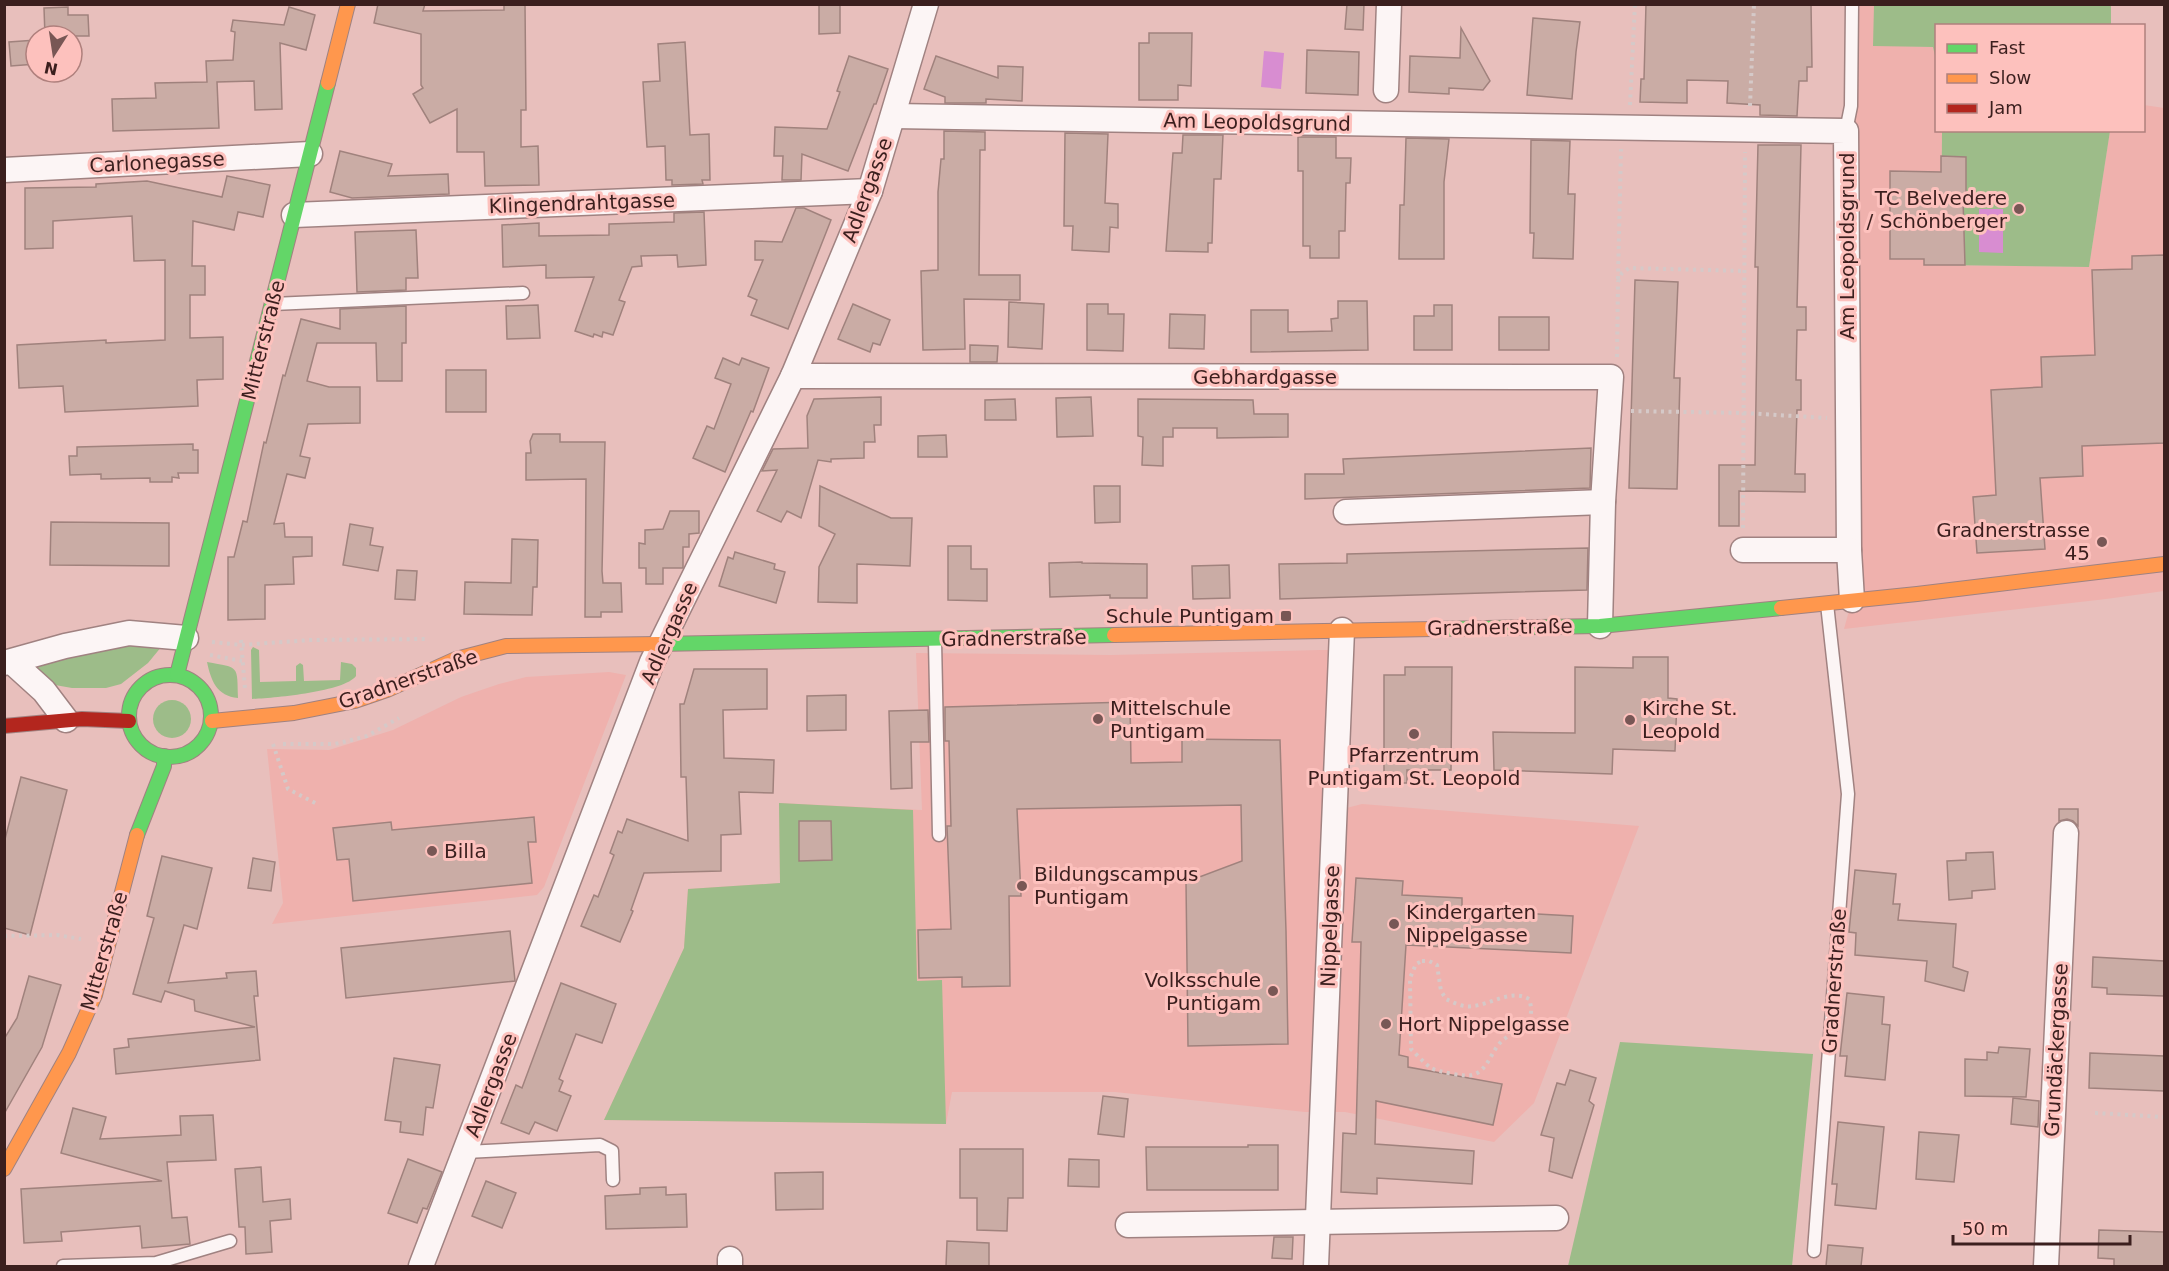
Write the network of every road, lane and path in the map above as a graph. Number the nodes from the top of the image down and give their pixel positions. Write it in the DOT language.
graph roads {
  1 [pos="348,4"];
  2 [pos="926,4"];
  3 [pos="1389,4"];
  4 [pos="1635,4"];
  5 [pos="1754,4"];
  6 [pos="1852,4"];
  7 [pos="1386,90"];
  8 [pos="893,117"];
  9 [pos="1625,127"];
  10 [pos="1749,128"];
  11 [pos="1846,131"];
  12 [pos="310,154"];
  13 [pos="4,170"];
  14 [pos="870,191"];
  15 [pos="294,215"];
  16 [pos="1745,271"];
  17 [pos="1618,282"];
  18 [pos="523,293"];
  19 [pos="272,304"];
  20 [pos="793,376"];
  21 [pos="1611,377"];
  22 [pos="1609,411"];
  23 [pos="1744,413"];
  24 [pos="1848,419"];
  25 [pos="1603,502"];
  26 [pos="1346,512"];
  27 [pos="1743,550"];
  28 [pos="1849,550"];
  29 [pos="2164,564"];
  30 [pos="1852,600"];
  31 [pos="1827,603"];
  32 [pos="1600,626"];
  33 [pos="1342,630"];
  34 [pos="196,640"];
  35 [pos="241,640"];
  36 [pos="935,640"];
  37 [pos="661,644"];
  38 [pos="241,645"];
  39 [pos="206,655"];
  40 [pos="456,659"];
  41 [pos="242,662"];
  42 [pos="8,663"];
  43 [pos="177,675"];
  44 [pos="246,691"];
  45 [pos="402,716"];
  46 [pos="66,720"];
  47 [pos="129,721"];
  48 [pos="212,721"];
  49 [pos="4,726"];
  50 [pos="264,743"];
  51 [pos="273,744"];
  52 [pos="164,756"];
  53 [pos="319,805"];
  54 [pos="2066,833"];
  55 [pos="939,835"];
  56 [pos="4,936"];
  57 [pos="108,944"];
  58 [pos="1409,1044"];
  59 [pos="2095,1113"];
  60 [pos="2164,1117"];
  61 [pos="466,1152"];
  62 [pos="4,1169"];
  63 [pos="613,1180"];
  64 [pos="1556,1218"];
  65 [pos="1318,1223"];
  66 [pos="1128,1225"];
  67 [pos="230,1241"];
  68 [pos="1814,1251"];
  69 [pos="63,1266"];
  70 [pos="421,1266"];
  71 [pos="1316,1266"];
  72 [pos="2046,1266"];
  1 -- 12 [label="main road, Mitterstraße"];
  2 -- 8 [label="street, Adlergasse"];
  3 -- 7 [label="street"];
  4 -- 9 [label="path"];
  5 -- 10 [label="path"];
  6 -- 11 [label="lane"];
  8 -- 9 [label="street, Am Leopoldsgrund"];
  8 -- 14 [label="street, Adlergasse"];
  9 -- 10 [label="street, Am Leopoldsgrund"];
  9 -- 17 [label="path"];
  10 -- 11 [label="street, Am Leopoldsgrund"];
  10 -- 16 [label="path"];
  11 -- 24 [label="street, Am Leopoldsgrund"];
  12 -- 13 [label="street, Carlonegasse"];
  12 -- 15 [label="main road, Mitterstraße"];
  14 -- 15 [label="street, Klingendrahtgasse"];
  14 -- 20 [label="street, Adlergasse"];
  15 -- 19 [label="main road, Mitterstraße"];
  16 -- 17 [label="path"];
  16 -- 23 [label="path"];
  17 -- 21 [label="path"];
  18 -- 19 [label="lane"];
  19 -- 34 [label="main road, Mitterstraße"];
  20 -- 21 [label="street, Gebhardgasse"];
  20 -- 37 [label="street, Adlergasse"];
  21 -- 22 [label="street"];
  22 -- 23 [label="path"];
  22 -- 25 [label="street"];
  23 -- 24 [label="path"];
  23 -- 27 [label="path"];
  24 -- 28 [label="street, Am Leopoldsgrund"];
  25 -- 26 [label="street"];
  25 -- 32 [label="street"];
  27 -- 28 [label="street"];
  28 -- 30 [label="street, Am Leopoldsgrund"];
  29 -- 30 [label="main road, Gradnerstraße"];
  30 -- 31 [label="main road, Gradnerstraße"];
  31 -- 32 [label="main road, Gradnerstraße"];
  31 -- 68 [label="lane, Gradnerstraße"];
  32 -- 33 [label="main road, Gradnerstraße"];
  33 -- 36 [label="main road, Gradnerstraße"];
  33 -- 65 [label="street, Nippelgasse"];
  34 -- 38 [label="path"];
  34 -- 42 [label="street"];
  34 -- 43 [label="main road, Mitterstraße"];
  35 -- 38 [label="path"];
  36 -- 37 [label="main road, Gradnerstraße"];
  36 -- 55 [label="lane"];
  37 -- 40 [label="main road, Gradnerstraße"];
  37 -- 61 [label="street, Adlergasse"];
  38 -- 40 [label="path"];
  38 -- 41 [label="path"];
  39 -- 41 [label="path"];
  40 -- 48 [label="main road, Gradnerstraße"];
  41 -- 44 [label="path"];
  42 -- 46 [label="street"];
  43 -- 47 [label="main road"];
  43 -- 48 [label="main road"];
  45 -- 51 [label="path"];
  46 -- 47 [label="main road"];
  46 -- 49 [label="main road"];
  47 -- 52 [label="main road"];
  48 -- 52 [label="main road"];
  50 -- 51 [label="path"];
  51 -- 53 [label="path"];
  52 -- 57 [label="main road, Mitterstraße"];
  54 -- 72 [label="street, Grundäckergasse"];
  56 -- 57 [label="path"];
  57 -- 62 [label="main road, Mitterstraße"];
  58 -- 58 [label="path"];
  59 -- 60 [label="path"];
  61 -- 63 [label="lane"];
  61 -- 70 [label="street, Adlergasse"];
  64 -- 65 [label="street"];
  65 -- 66 [label="street"];
  65 -- 71 [label="street, Nippelgasse"];
  67 -- 69 [label="lane"];
}
